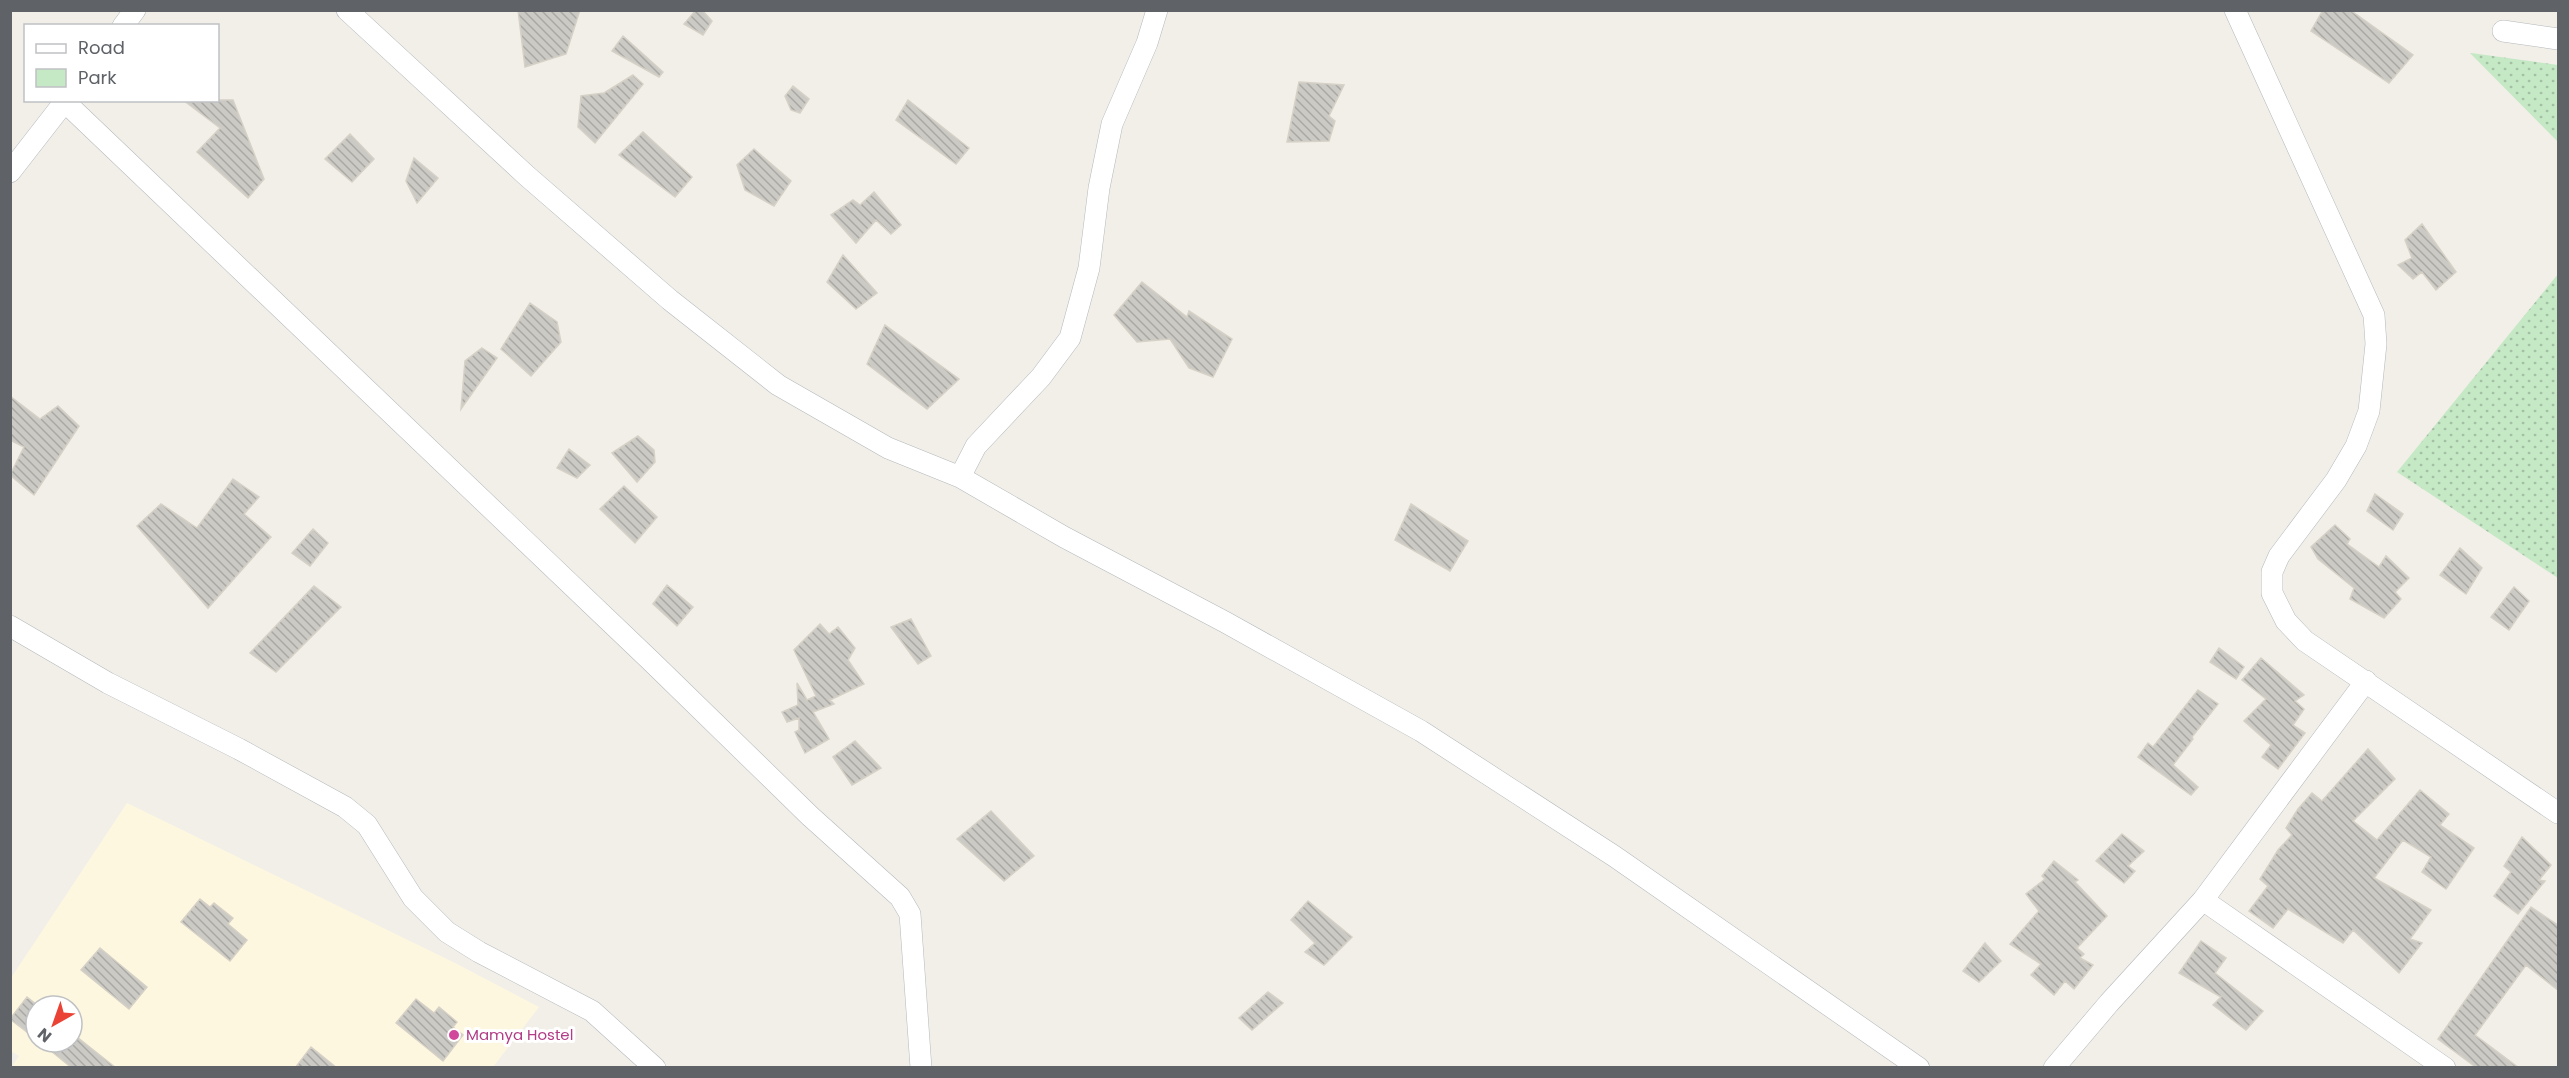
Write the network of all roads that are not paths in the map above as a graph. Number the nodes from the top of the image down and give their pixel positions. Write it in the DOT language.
graph roads {
  1 [pos="135,10"];
  2 [pos="347,10"];
  3 [pos="1156,10"];
  4 [pos="2235,10"];
  5 [pos="124,24"];
  6 [pos="2503,32"];
  7 [pos="2559,39"];
  8 [pos="64,102"];
  9 [pos="66,102"];
  10 [pos="10,172"];
  11 [pos="960,477"];
  12 [pos="10,626"];
  13 [pos="2366,681"];
  14 [pos="2559,813"];
  15 [pos="2203,900"];
  16 [pos="655,1068"];
  17 [pos="921,1068"];
  18 [pos="1919,1068"];
  19 [pos="2054,1068"];
  20 [pos="2445,1068"];
  1 -- 5 [label="street"];
  2 -- 11 [label="street"];
  3 -- 11 [label="street"];
  4 -- 13 [label="street"];
  6 -- 7 [label="street"];
  8 -- 10 [label="street"];
  9 -- 17 [label="street"];
  11 -- 18 [label="street"];
  12 -- 16 [label="street"];
  13 -- 14 [label="street"];
  13 -- 15 [label="street"];
  15 -- 19 [label="street"];
  15 -- 20 [label="street"];
}
